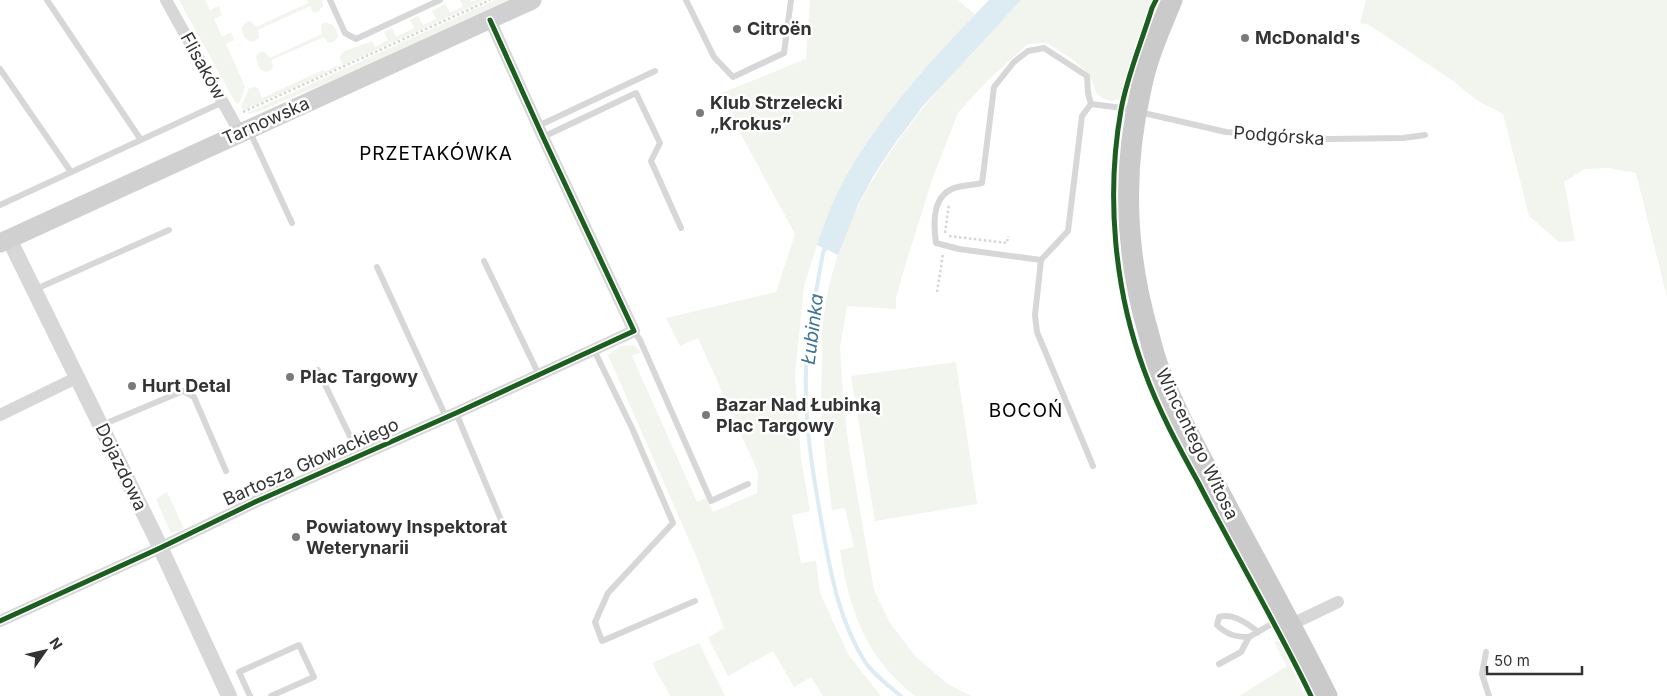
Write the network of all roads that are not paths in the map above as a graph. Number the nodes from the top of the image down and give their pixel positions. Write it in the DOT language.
graph roads {
  1 [pos="47,0"];
  2 [pos="166,0"];
  3 [pos="330,0"];
  4 [pos="440,0"];
  5 [pos="532,0"];
  6 [pos="686,0"];
  7 [pos="791,0"];
  8 [pos="1172,0"];
  9 [pos="490,20"];
  10 [pos="0,69"];
  11 [pos="655,71"];
  12 [pos="223,102"];
  13 [pos="1091,104"];
  14 [pos="1136,111"];
  15 [pos="243,125"];
  16 [pos="540,132"];
  17 [pos="1425,135"];
  18 [pos="141,140"];
  19 [pos="71,172"];
  20 [pos="0,205"];
  21 [pos="292,223"];
  22 [pos="682,228"];
  23 [pos="169,230"];
  24 [pos="5,241"];
  25 [pos="1041,260"];
  26 [pos="484,261"];
  27 [pos="377,267"];
  28 [pos="34,289"];
  29 [pos="634,331"];
  30 [pos="594,350"];
  31 [pos="318,370"];
  32 [pos="539,375"];
  33 [pos="78,377"];
  34 [pos="0,415"];
  35 [pos="451,415"];
  36 [pos="101,426"];
  37 [pos="359,455"];
  38 [pos="1093,466"];
  39 [pos="226,471"];
  40 [pos="748,484"];
  41 [pos="504,526"];
  42 [pos="160,548"];
  43 [pos="695,601"];
  44 [pos="1338,602"];
  45 [pos="0,621"];
  46 [pos="1288,621"];
  47 [pos="1258,632"];
  48 [pos="1249,637"];
  49 [pos="1486,652"];
  50 [pos="1219,664"];
  51 [pos="229,696"];
  52 [pos="250,696"];
  53 [pos="271,696"];
  54 [pos="1327,696"];
  55 [pos="1489,696"];
  1 -- 18 [label="lane"];
  2 -- 12 [label="street, Flisaków"];
  3 -- 4 [label="lane"];
  5 -- 9 [label="main road, Tarnowska"];
  6 -- 7 [label="lane"];
  8 -- 14 [label="main road, Wincentego Witosa"];
  9 -- 15 [label="main road, Tarnowska"];
  9 -- 16 [label="street"];
  10 -- 19 [label="lane"];
  11 -- 16 [label="lane"];
  12 -- 15 [label="street, Flisaków"];
  12 -- 18 [label="lane"];
  13 -- 14 [label="lane, Podgórska"];
  13 -- 25 [label="lane"];
  13 -- 25 [label="lane"];
  14 -- 17 [label="lane, Podgórska"];
  14 -- 46 [label="main road, Wincentego Witosa"];
  15 -- 21 [label="lane"];
  15 -- 24 [label="main road, Tarnowska"];
  16 -- 22 [label="lane"];
  16 -- 29 [label="street"];
  18 -- 19 [label="lane"];
  19 -- 20 [label="lane"];
  23 -- 28 [label="lane"];
  24 -- 28 [label="street, Dojazdowa"];
  25 -- 38 [label="lane"];
  26 -- 32 [label="lane"];
  27 -- 35 [label="lane"];
  28 -- 33 [label="street, Dojazdowa"];
  29 -- 30 [label="street, Bartosza Głowackiego"];
  29 -- 40 [label="lane"];
  30 -- 32 [label="street, Bartosza Głowackiego"];
  30 -- 43 [label="lane"];
  31 -- 37 [label="lane"];
  32 -- 35 [label="street, Bartosza Głowackiego"];
  33 -- 34 [label="street"];
  33 -- 36 [label="street, Dojazdowa"];
  35 -- 37 [label="street, Bartosza Głowackiego"];
  35 -- 41 [label="lane"];
  36 -- 39 [label="lane"];
  36 -- 42 [label="street, Dojazdowa"];
  37 -- 42 [label="street, Bartosza Głowackiego"];
  42 -- 45 [label="street, Bartosza Głowackiego"];
  42 -- 51 [label="street, Dojazdowa"];
  44 -- 46 [label="street"];
  46 -- 47 [label="lane"];
  46 -- 54 [label="main road, Wincentego Witosa"];
  47 -- 48 [label="lane"];
  47 -- 48 [label="lane"];
  48 -- 50 [label="lane"];
  49 -- 55 [label="lane"];
  52 -- 53 [label="lane"];
}
